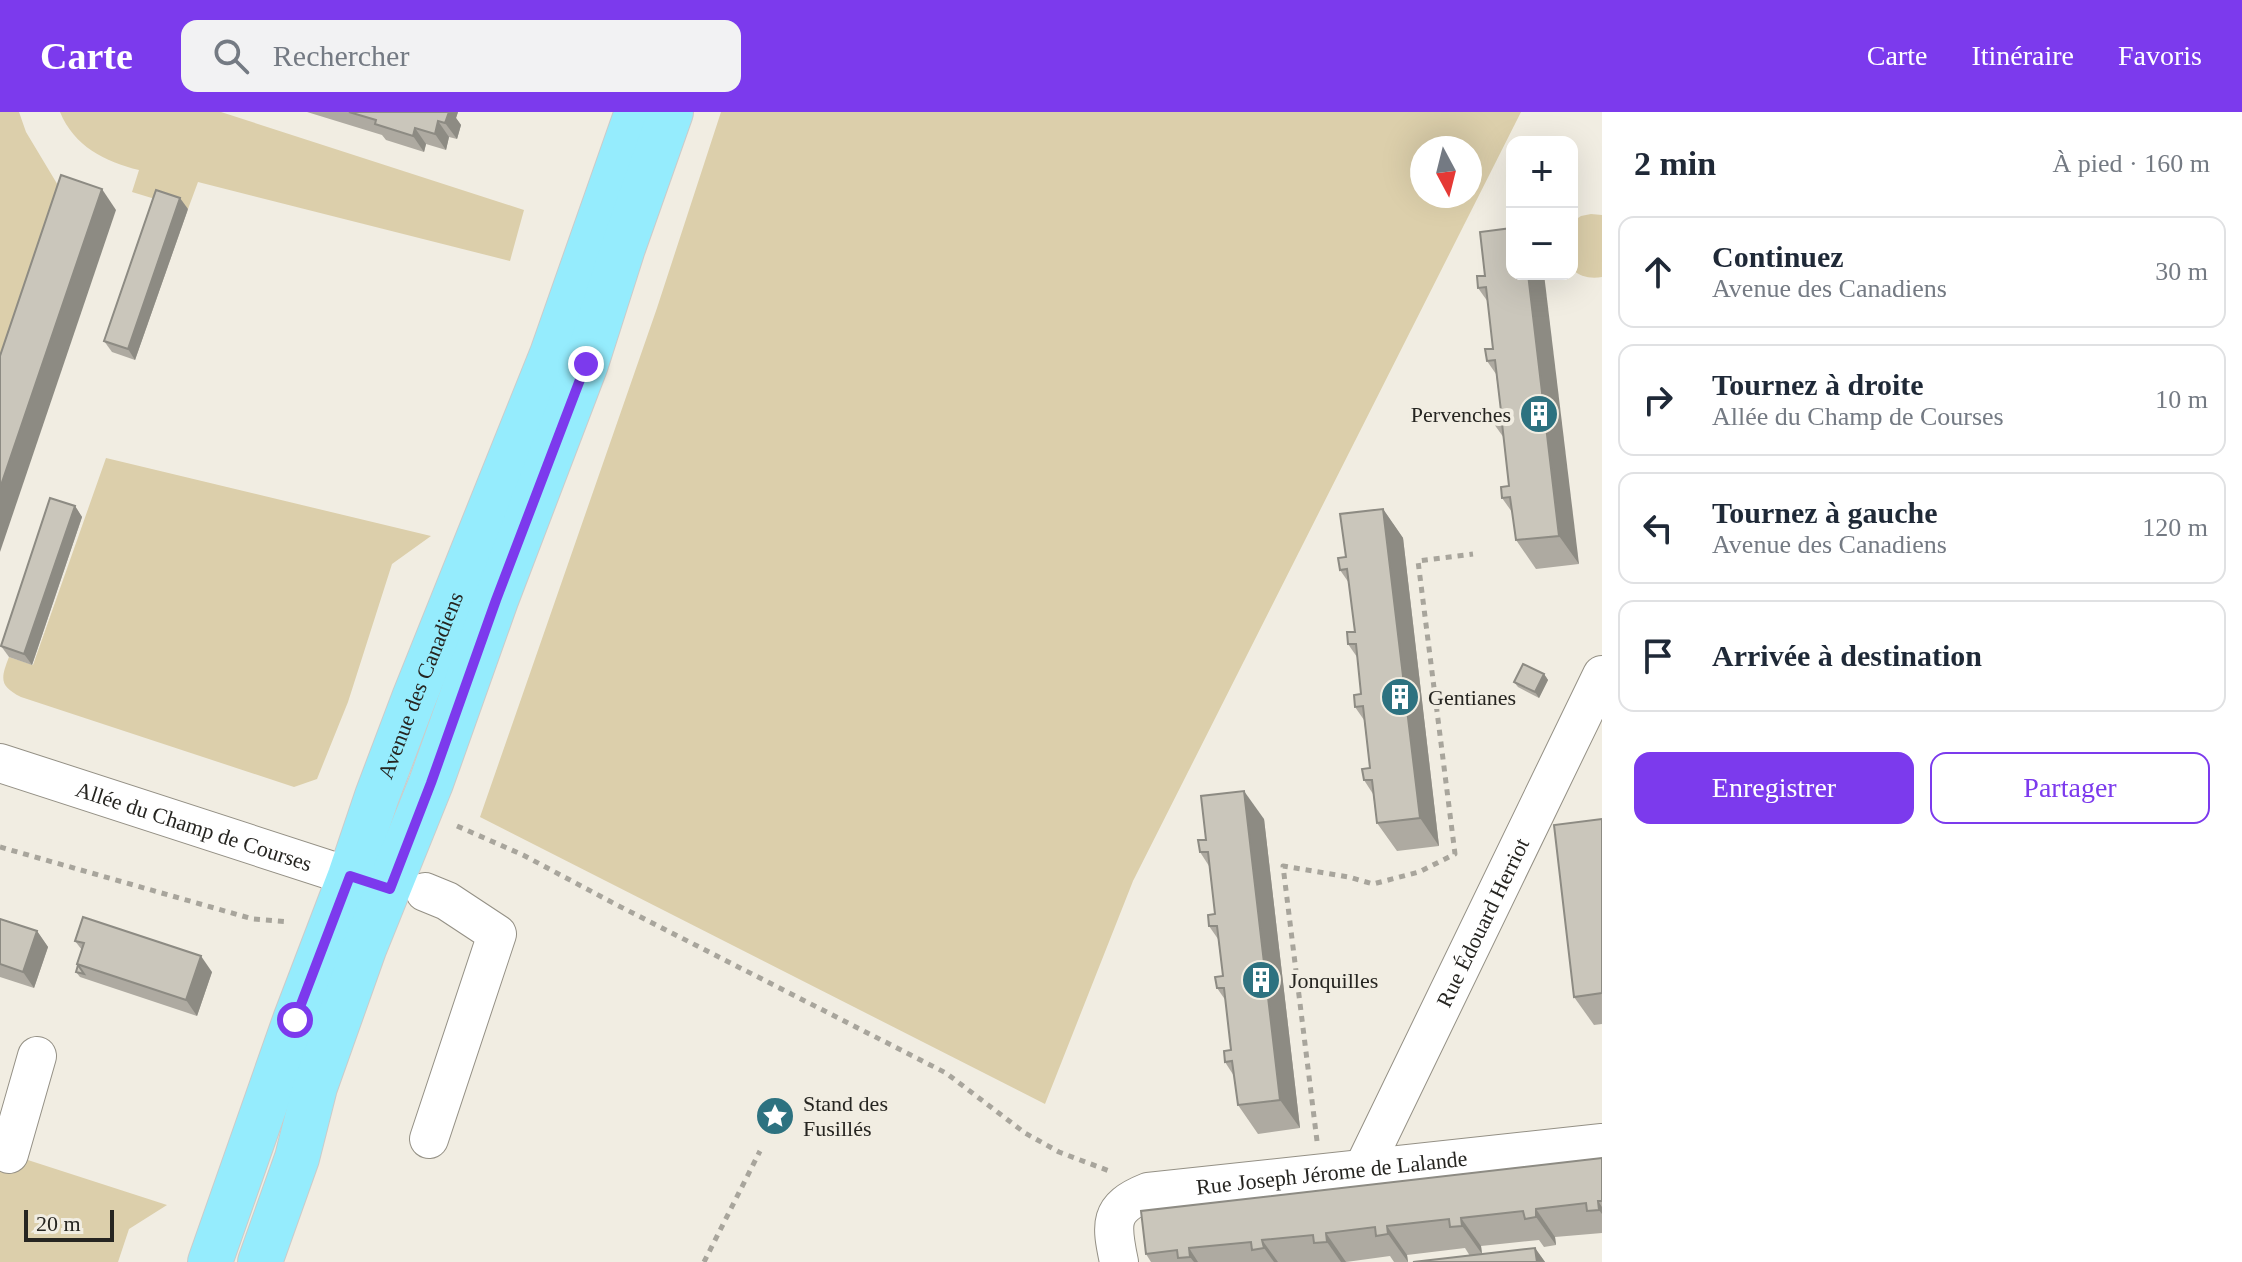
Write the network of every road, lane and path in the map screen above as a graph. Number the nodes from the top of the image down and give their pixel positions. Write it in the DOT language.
graph roads {
  1 [pos="637,112"];
  2 [pos="671,112"];
  3 [pos="1473,554"];
  4 [pos="1602,675"];
  5 [pos="1588,737"];
  6 [pos="0,763"];
  7 [pos="457,826"];
  8 [pos="0,847"];
  9 [pos="388,886"];
  10 [pos="289,922"];
  11 [pos="37,1056"];
  12 [pos="429,1139"];
  13 [pos="1317,1142"];
  14 [pos="1602,1143"];
  15 [pos="760,1151"];
  16 [pos="9,1154"];
  17 [pos="1363,1169"];
  18 [pos="1120,1175"];
  19 [pos="210,1262"];
  20 [pos="260,1262"];
  21 [pos="704,1262"];
  22 [pos="1119,1262"];
  1 -- 9 [label="main road, Avenue des Canadiens"];
  2 -- 9 [label="main road, Avenue des Canadiens"];
  3 -- 13 [label="path"];
  4 -- 5 [label="street, Rue Édouard Herriot"];
  5 -- 17 [label="street, Rue Édouard Herriot"];
  6 -- 9 [label="street, Allée du Champ de Courses"];
  7 -- 18 [label="path"];
  8 -- 10 [label="path"];
  9 -- 12 [label="street, Allée du Champ de Courses"];
  9 -- 19 [label="main road, Avenue des Canadiens"];
  9 -- 20 [label="main road, Avenue des Canadiens"];
  11 -- 16 [label="street"];
  14 -- 17 [label="street, Rue Joseph Jérome de Lalande"];
  15 -- 21 [label="path"];
  17 -- 22 [label="street, Rue Joseph Jérome de Lalande"];
}
